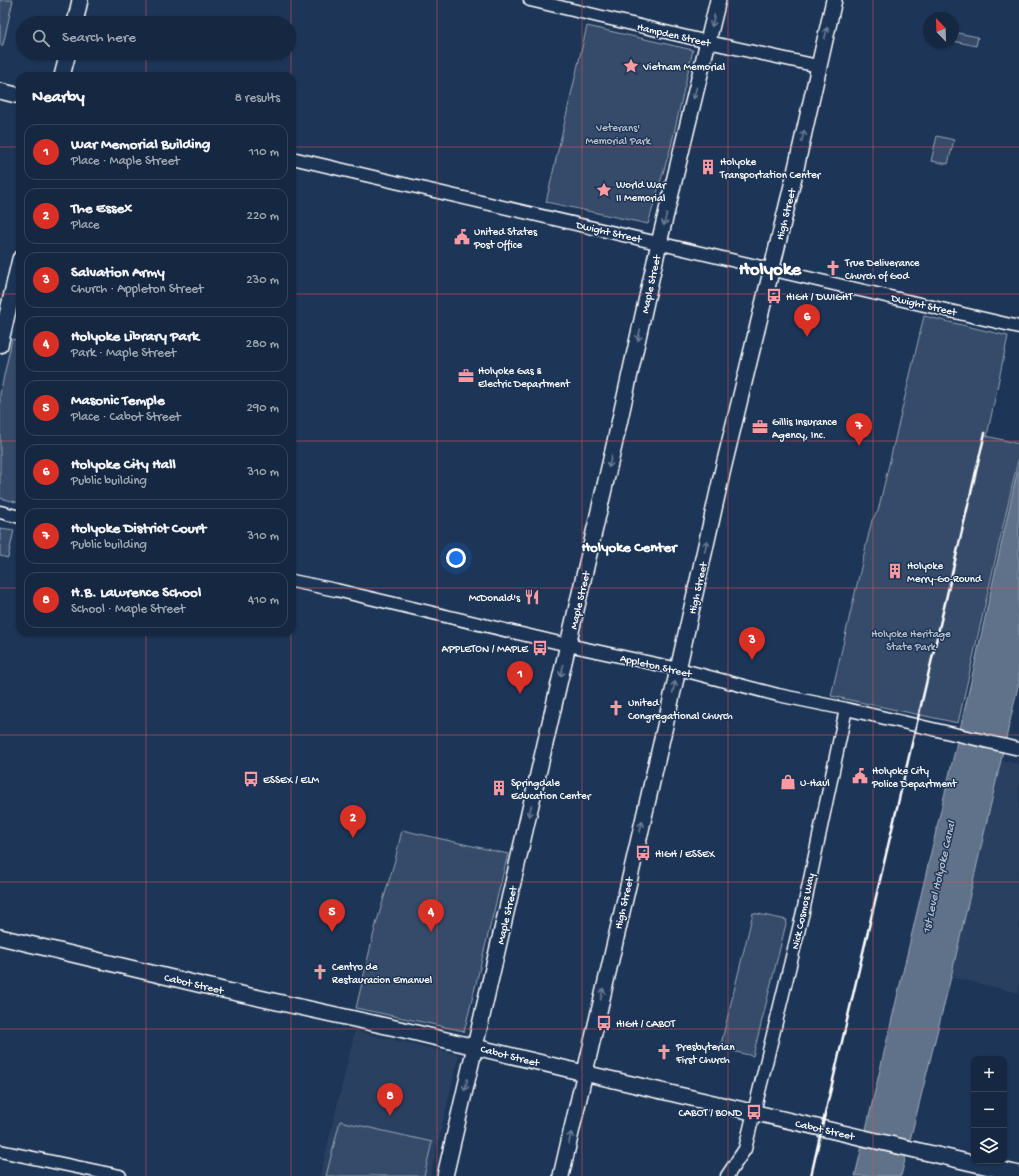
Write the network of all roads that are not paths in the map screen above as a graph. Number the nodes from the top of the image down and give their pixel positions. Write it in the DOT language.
graph roads {
  1 [pos="80,0"];
  2 [pos="530,0"];
  3 [pos="718,0"];
  4 [pos="834,0"];
  5 [pos="77,16"];
  6 [pos="708,42"];
  7 [pos="66,60"];
  8 [pos="818,66"];
  9 [pos="63,72"];
  10 [pos="0,91"];
  11 [pos="16,95"];
  12 [pos="296,159"];
  13 [pos="659,243"];
  14 [pos="771,269"];
  15 [pos="16,276"];
  16 [pos="1019,327"];
  17 [pos="0,346"];
  18 [pos="0,512"];
  19 [pos="16,516"];
  20 [pos="296,582"];
  21 [pos="568,645"];
  22 [pos="678,669"];
  23 [pos="846,709"];
  24 [pos="1019,749"];
  25 [pos="0,937"];
  26 [pos="475,1047"];
  27 [pos="584,1073"];
  28 [pos="754,1112"];
  29 [pos="0,1150"];
  30 [pos="1019,1174"];
  31 [pos="120,1176"];
  32 [pos="445,1176"];
  33 [pos="561,1176"];
  34 [pos="727,1176"];
  1 -- 5 [label="main road"];
  2 -- 6 [label="street, Hampden Street"];
  3 -- 6 [label="main road, Maple Street, one-way"];
  8 -- 4 [label="main road, High Street, one-way"];
  6 -- 8 [label="street, Hampden Street"];
  6 -- 13 [label="main road, Maple Street, one-way"];
  7 -- 9 [label="main road"];
  14 -- 8 [label="main road, High Street, one-way"];
  10 -- 11 [label="main road"];
  12 -- 13 [label="street, Dwight Street"];
  13 -- 14 [label="street, Dwight Street"];
  13 -- 21 [label="main road, Maple Street, one-way"];
  14 -- 16 [label="street, Dwight Street"];
  22 -- 14 [label="main road, High Street, one-way"];
  15 -- 17 [label="main road"];
  18 -- 19 [label="street"];
  20 -- 21 [label="street, Appleton Street"];
  21 -- 22 [label="street, Appleton Street"];
  21 -- 26 [label="main road, Maple Street, one-way"];
  22 -- 23 [label="street, Appleton Street"];
  27 -- 22 [label="main road, High Street, one-way"];
  23 -- 24 [label="street, Appleton Street"];
  23 -- 28 [label="street, Nick Cosmos Way"];
  25 -- 26 [label="main road, Cabot Street"];
  26 -- 27 [label="main road, Cabot Street"];
  26 -- 32 [label="main road, Maple Street, one-way"];
  27 -- 28 [label="main road, Cabot Street"];
  33 -- 27 [label="main road, High Street, one-way"];
  28 -- 30 [label="main road, Cabot Street"];
  28 -- 34 [label="street, Nick Cosmos Way"];
  29 -- 31 [label="street"];
}
